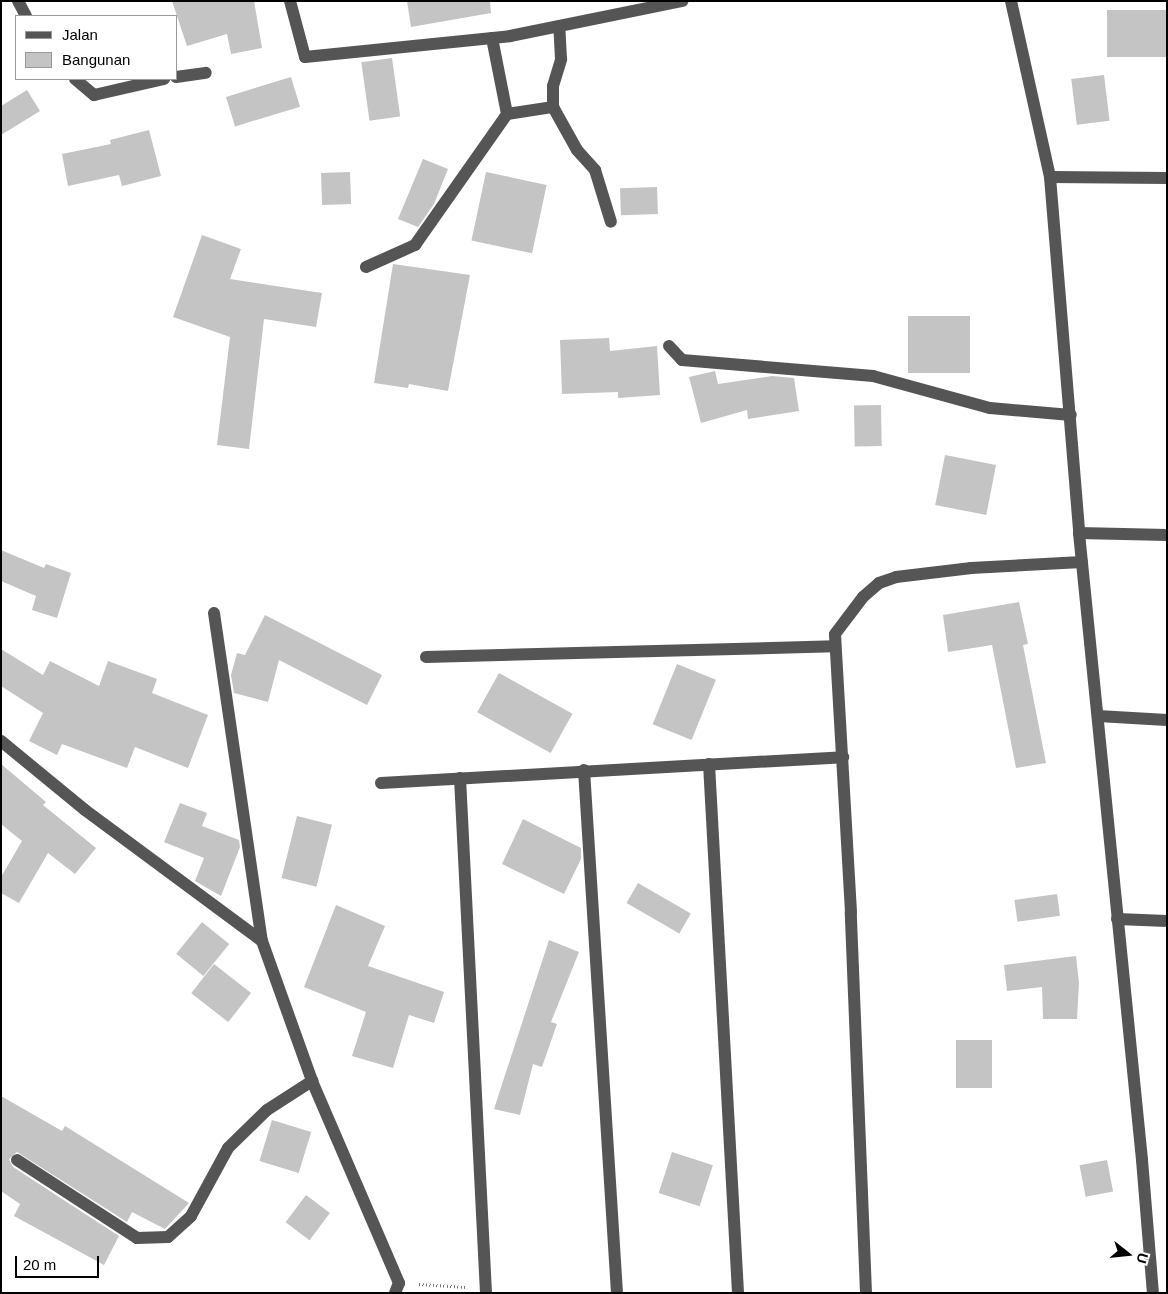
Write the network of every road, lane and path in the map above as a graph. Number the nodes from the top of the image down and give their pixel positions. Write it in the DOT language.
graph roads {
  1 [pos="18,1"];
  2 [pos="290,1"];
  3 [pos="682,1"];
  4 [pos="1012,1"];
  5 [pos="25,15"];
  6 [pos="559,26"];
  7 [pos="492,38"];
  8 [pos="206,73"];
  9 [pos="178,77"];
  10 [pos="76,80"];
  11 [pos="160,80"];
  12 [pos="553,106"];
  13 [pos="507,114"];
  14 [pos="1050,177"];
  15 [pos="1167,178"];
  16 [pos="611,222"];
  17 [pos="366,267"];
  18 [pos="669,346"];
  19 [pos="1071,415"];
  20 [pos="1079,533"];
  21 [pos="1167,535"];
  22 [pos="1082,562"];
  23 [pos="214,614"];
  24 [pos="834,646"];
  25 [pos="426,657"];
  26 [pos="1098,716"];
  27 [pos="1167,720"];
  28 [pos="1,741"];
  29 [pos="843,757"];
  30 [pos="709,764"];
  31 [pos="584,770"];
  32 [pos="460,778"];
  33 [pos="382,783"];
  34 [pos="1116,920"];
  35 [pos="1167,921"];
  36 [pos="262,941"];
  37 [pos="312,1081"];
  38 [pos="17,1160"];
  39 [pos="397,1288"];
  40 [pos="486,1290"];
  41 [pos="617,1293"];
  42 [pos="738,1293"];
  43 [pos="866,1293"];
  44 [pos="1153,1293"];
  1 -- 5 [label="street"];
  2 -- 7 [label="street"];
  3 -- 6 [label="street"];
  4 -- 14 [label="street"];
  6 -- 7 [label="street"];
  6 -- 12 [label="street"];
  7 -- 13 [label="street"];
  8 -- 9 [label="street"];
  10 -- 11 [label="street"];
  12 -- 13 [label="street"];
  12 -- 16 [label="street"];
  13 -- 17 [label="street"];
  14 -- 15 [label="street"];
  14 -- 19 [label="street"];
  18 -- 19 [label="street"];
  19 -- 20 [label="street"];
  20 -- 21 [label="street"];
  20 -- 22 [label="street"];
  22 -- 24 [label="street"];
  22 -- 26 [label="street"];
  23 -- 36 [label="street"];
  24 -- 25 [label="street"];
  24 -- 29 [label="street"];
  26 -- 27 [label="street"];
  26 -- 34 [label="street"];
  28 -- 36 [label="street"];
  29 -- 30 [label="street"];
  29 -- 43 [label="street"];
  30 -- 31 [label="street"];
  30 -- 42 [label="street"];
  31 -- 32 [label="street"];
  31 -- 41 [label="street"];
  32 -- 33 [label="street"];
  32 -- 40 [label="street"];
  34 -- 35 [label="street"];
  34 -- 44 [label="street"];
  36 -- 37 [label="street"];
  37 -- 38 [label="street"];
  37 -- 39 [label="street"];
  39 -- 40 [label="path"];
}
